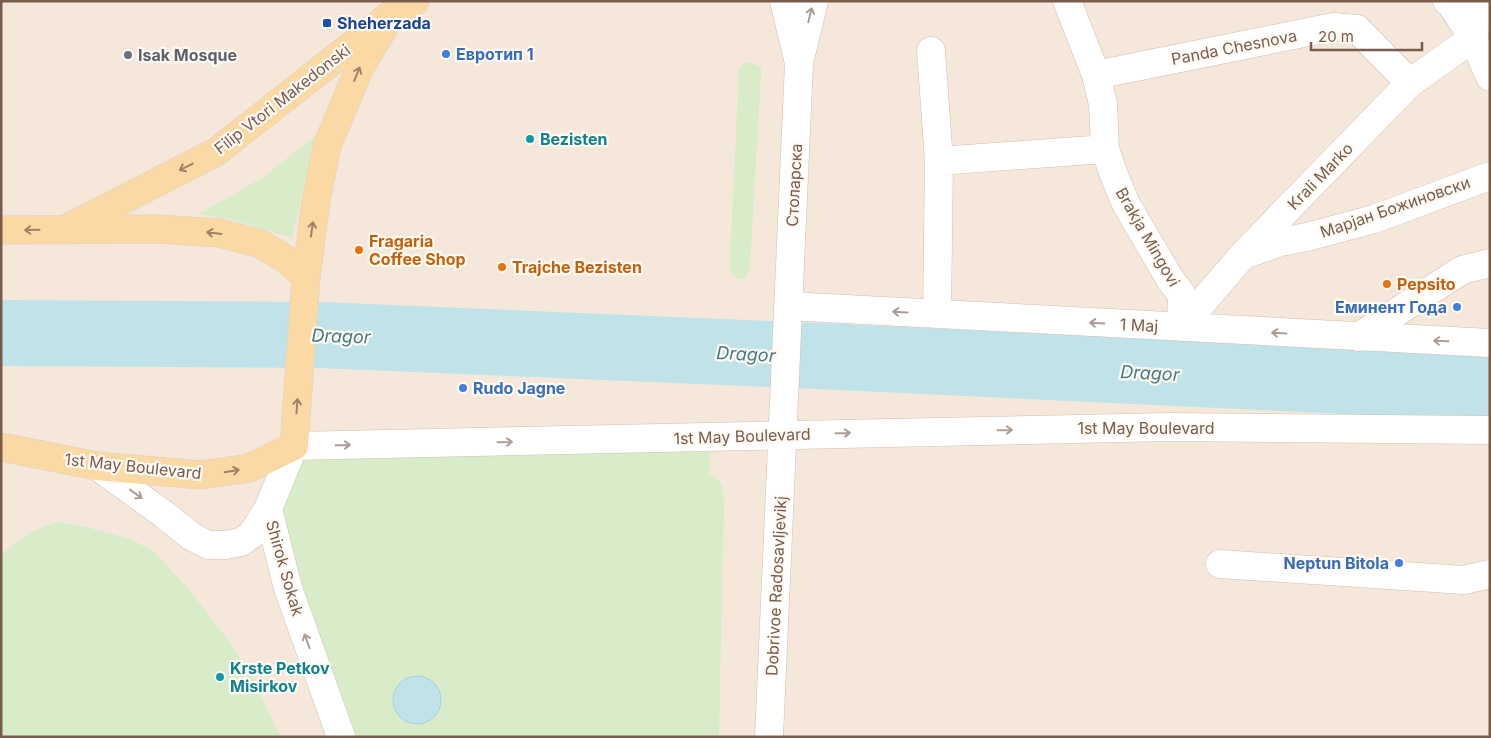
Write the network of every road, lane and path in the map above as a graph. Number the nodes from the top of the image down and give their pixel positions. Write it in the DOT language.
graph roads {
  1 [pos="784,1"];
  2 [pos="814,1"];
  3 [pos="1067,1"];
  4 [pos="1447,1"];
  5 [pos="1481,1"];
  6 [pos="404,7"];
  7 [pos="1481,39"];
  8 [pos="931,51"];
  9 [pos="799,63"];
  10 [pos="1096,75"];
  11 [pos="1490,77"];
  12 [pos="1410,83"];
  13 [pos="1105,149"];
  14 [pos="938,161"];
  15 [pos="1490,176"];
  16 [pos="1,230"];
  17 [pos="64,230"];
  18 [pos="1243,255"];
  19 [pos="1490,264"];
  20 [pos="305,287"];
  21 [pos="788,313"];
  22 [pos="937,314"];
  23 [pos="1180,327"];
  24 [pos="1358,337"];
  25 [pos="1490,343"];
  26 [pos="784,398"];
  27 [pos="1490,430"];
  28 [pos="783,436"];
  29 [pos="294,446"];
  30 [pos="1,447"];
  31 [pos="97,466"];
  32 [pos="268,508"];
  33 [pos="1220,564"];
  34 [pos="1490,574"];
  35 [pos="341,737"];
  36 [pos="769,737"];
  1 -- 9 [label="street, Столарска"];
  9 -- 2 [label="street, Столарска, one-way"];
  3 -- 10 [label="street, Brakja Mingovi"];
  4 -- 7 [label="street"];
  5 -- 7 [label="street"];
  6 -- 17 [label="main road, Filip Vtori Makedonski, one-way"];
  20 -- 6 [label="main road, Shirok Sokak, one-way"];
  7 -- 11 [label="street"];
  7 -- 12 [label="street, Krali Marko"];
  8 -- 14 [label="street"];
  9 -- 21 [label="street, Столарска"];
  10 -- 12 [label="street, Panda Chesnova"];
  10 -- 13 [label="street, Brakja Mingovi"];
  12 -- 18 [label="street, Krali Marko"];
  13 -- 14 [label="street"];
  13 -- 23 [label="street, Brakja Mingovi"];
  14 -- 22 [label="street"];
  15 -- 18 [label="street, Марјан Божиновски"];
  17 -- 16 [label="main road, one-way"];
  20 -- 17 [label="main road, one-way"];
  18 -- 23 [label="street, Krali Marko"];
  19 -- 24 [label="street"];
  29 -- 20 [label="main road, Shirok Sokak, one-way"];
  22 -- 21 [label="street, 1 Maj, one-way"];
  21 -- 26 [label="street, Столарска"];
  23 -- 22 [label="street, 1 Maj, one-way"];
  24 -- 23 [label="street, 1 Maj, one-way"];
  25 -- 24 [label="street, 1 Maj, one-way"];
  26 -- 28 [label="street, Dobrivoe Radosavljevikj"];
  28 -- 27 [label="street, 1st May Boulevard, one-way"];
  29 -- 28 [label="street, 1st May Boulevard, one-way"];
  28 -- 36 [label="street, Dobrivoe Radosavljevikj"];
  31 -- 29 [label="main road, 1st May Boulevard, one-way"];
  29 -- 32 [label="street, Shirok Sokak"];
  30 -- 31 [label="main road, 1st May Boulevard"];
  31 -- 32 [label="street, one-way"];
  35 -- 32 [label="street, Shirok Sokak, one-way"];
  33 -- 34 [label="street"];
}
